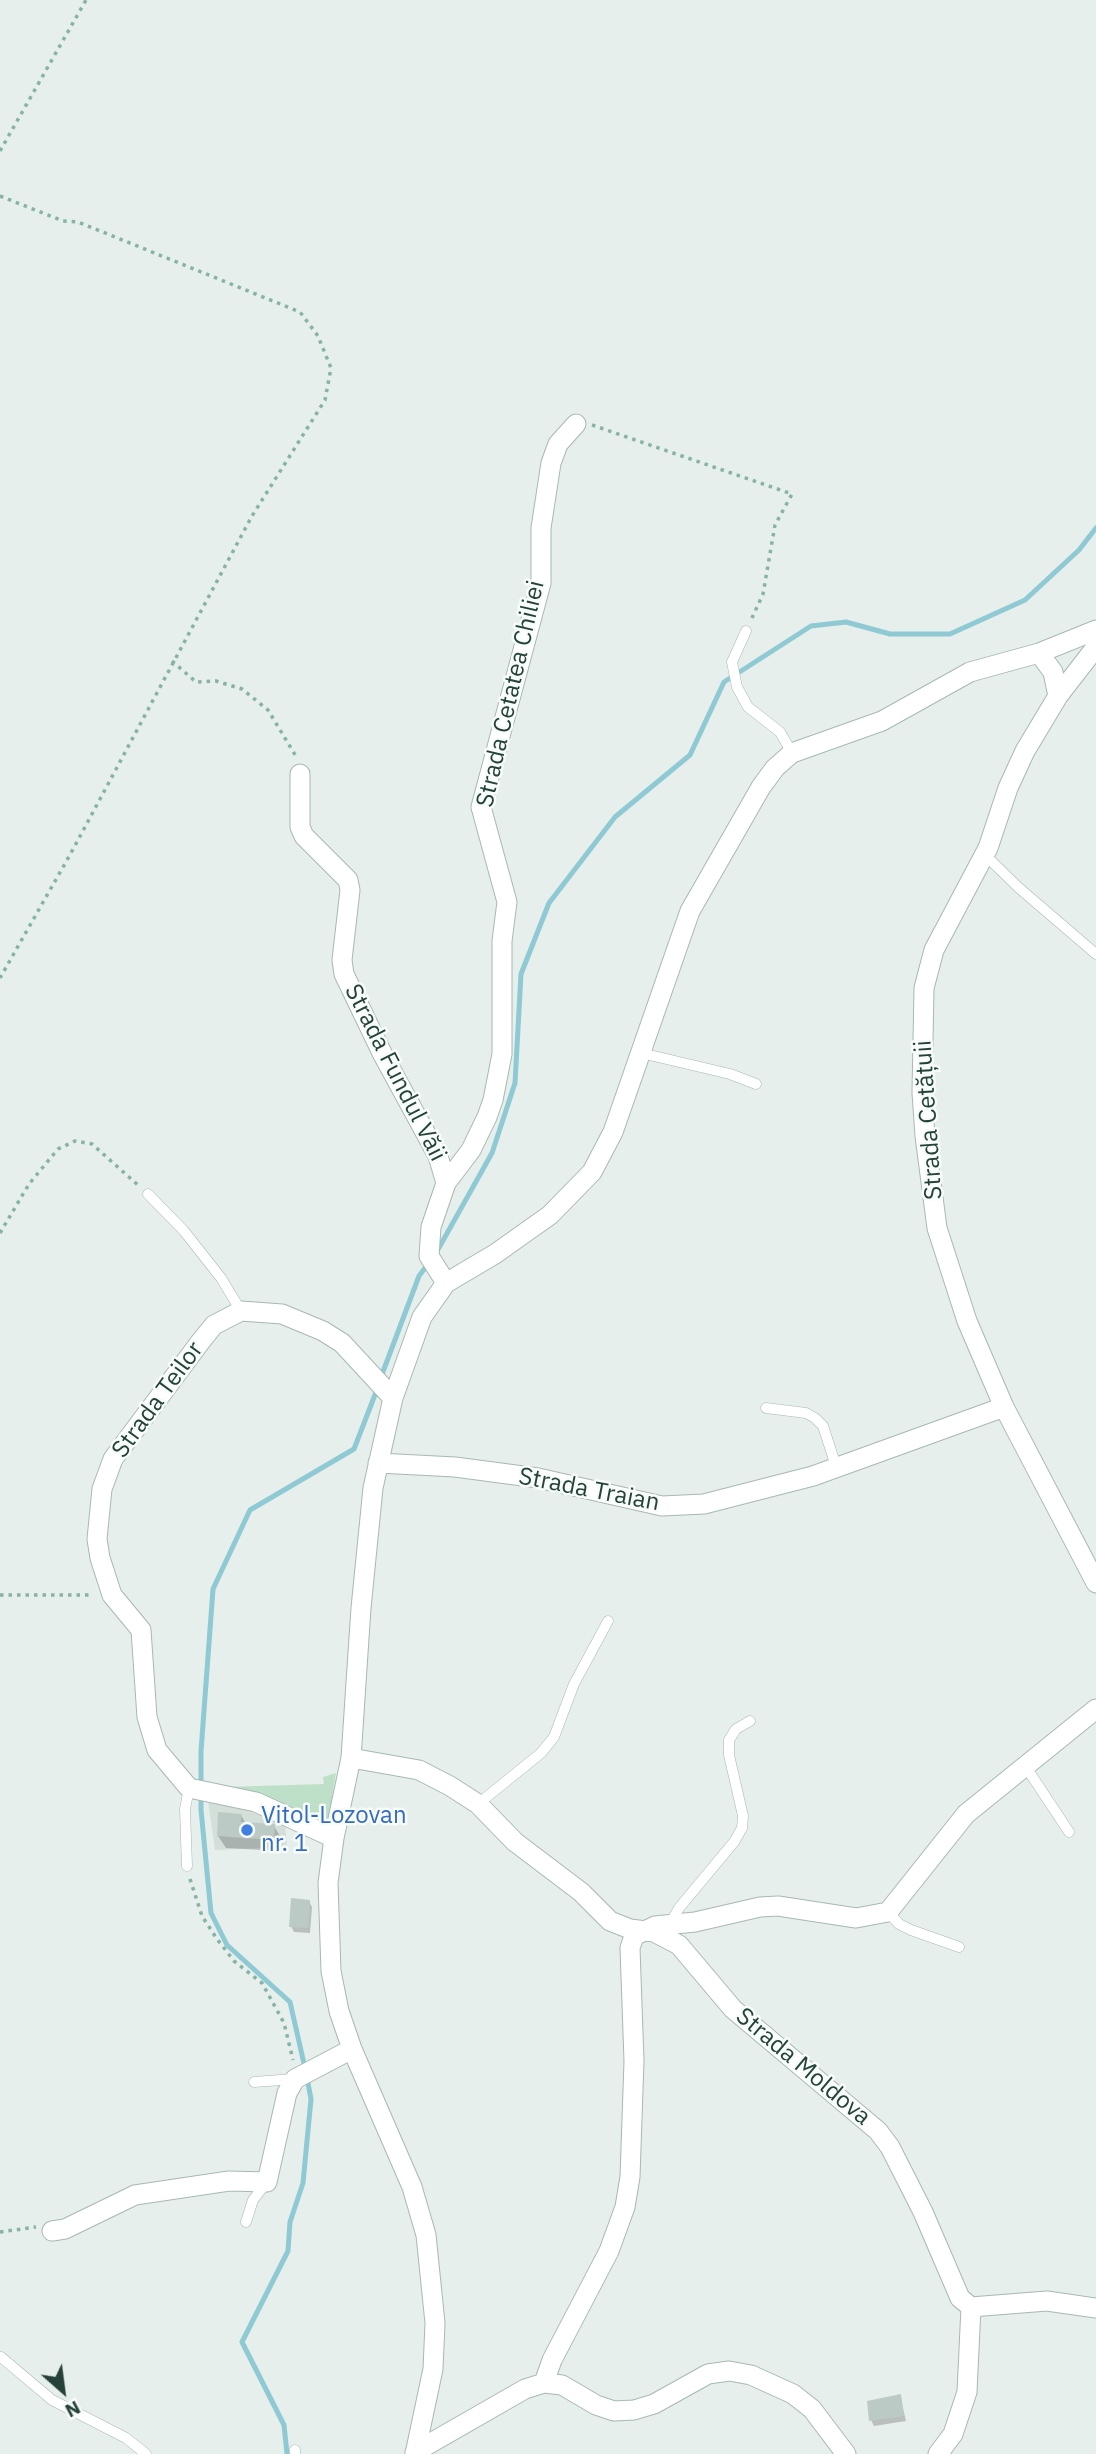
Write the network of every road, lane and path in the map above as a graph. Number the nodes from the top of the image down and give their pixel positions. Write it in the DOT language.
graph roads {
  1 [pos="86,0"];
  2 [pos="0,151"];
  3 [pos="0,196"];
  4 [pos="576,424"];
  5 [pos="1096,630"];
  6 [pos="746,631"];
  7 [pos="1096,647"];
  8 [pos="1039,653"];
  9 [pos="172,661"];
  10 [pos="1058,696"];
  11 [pos="792,753"];
  12 [pos="300,774"];
  13 [pos="985,855"];
  14 [pos="1096,954"];
  15 [pos="0,978"];
  16 [pos="641,1053"];
  17 [pos="756,1084"];
  18 [pos="446,1183"];
  19 [pos="148,1194"];
  20 [pos="0,1233"];
  21 [pos="437,1270"];
  22 [pos="242,1311"];
  23 [pos="384,1387"];
  24 [pos="1004,1407"];
  25 [pos="766,1408"];
  26 [pos="378,1463"];
  27 [pos="836,1466"];
  28 [pos="1096,1583"];
  29 [pos="0,1595"];
  30 [pos="112,1595"];
  31 [pos="608,1621"];
  32 [pos="1096,1709"];
  33 [pos="750,1721"];
  34 [pos="351,1758"];
  35 [pos="1026,1767"];
  36 [pos="189,1788"];
  37 [pos="478,1804"];
  38 [pos="1069,1832"];
  39 [pos="334,1838"];
  40 [pos="187,1866"];
  41 [pos="888,1912"];
  42 [pos="671,1922"];
  43 [pos="642,1930"];
  44 [pos="959,1947"];
  45 [pos="352,2049"];
  46 [pos="295,2079"];
  47 [pos="254,2082"];
  48 [pos="267,2182"];
  49 [pos="246,2222"];
  50 [pos="52,2231"];
  51 [pos="0,2232"];
  52 [pos="971,2307"];
  53 [pos="1096,2308"];
  54 [pos="1,2357"];
  55 [pos="544,2383"];
  56 [pos="415,2453"];
  57 [pos="146,2454"];
  58 [pos="846,2454"];
  59 [pos="938,2454"];
  1 -- 2 [label="path"];
  3 -- 9 [label="path"];
  4 -- 6 [label="path"];
  4 -- 18 [label="street, Strada Cetatea Chiliei"];
  5 -- 8 [label="street"];
  6 -- 11 [label="lane"];
  7 -- 10 [label="street, Strada Cetățuii"];
  8 -- 10 [label="street"];
  8 -- 11 [label="street"];
  9 -- 12 [label="path"];
  9 -- 15 [label="path"];
  10 -- 13 [label="street, Strada Cetățuii"];
  11 -- 16 [label="street"];
  12 -- 18 [label="street, Strada Fundul Văii"];
  13 -- 14 [label="lane"];
  13 -- 24 [label="street, Strada Cetățuii"];
  16 -- 17 [label="lane"];
  16 -- 21 [label="street"];
  18 -- 21 [label="street, Strada Cetatea Chiliei"];
  19 -- 20 [label="path"];
  19 -- 22 [label="lane"];
  21 -- 23 [label="street"];
  22 -- 23 [label="street"];
  22 -- 30 [label="street, Strada Teilor"];
  23 -- 26 [label="street"];
  24 -- 27 [label="street, Strada Traian"];
  24 -- 28 [label="street, Strada Cetățuii"];
  25 -- 27 [label="lane"];
  26 -- 27 [label="street, Strada Traian"];
  26 -- 34 [label="street"];
  29 -- 30 [label="path"];
  30 -- 36 [label="street, Strada Teilor"];
  31 -- 37 [label="lane"];
  32 -- 35 [label="street"];
  33 -- 42 [label="lane"];
  34 -- 37 [label="street, Strada Moldova"];
  34 -- 39 [label="street"];
  35 -- 38 [label="lane"];
  35 -- 41 [label="street"];
  36 -- 39 [label="street"];
  36 -- 40 [label="lane"];
  37 -- 43 [label="street, Strada Moldova"];
  39 -- 45 [label="street"];
  40 -- 46 [label="path"];
  41 -- 42 [label="street"];
  41 -- 44 [label="lane"];
  42 -- 43 [label="street"];
  43 -- 52 [label="street, Strada Moldova"];
  43 -- 55 [label="street"];
  45 -- 46 [label="street"];
  45 -- 56 [label="street"];
  46 -- 47 [label="lane"];
  46 -- 48 [label="street"];
  48 -- 49 [label="lane"];
  48 -- 50 [label="street"];
  50 -- 51 [label="path"];
  52 -- 53 [label="street"];
  52 -- 59 [label="street"];
  54 -- 57 [label="lane"];
  55 -- 56 [label="street"];
  55 -- 58 [label="street"];
}
